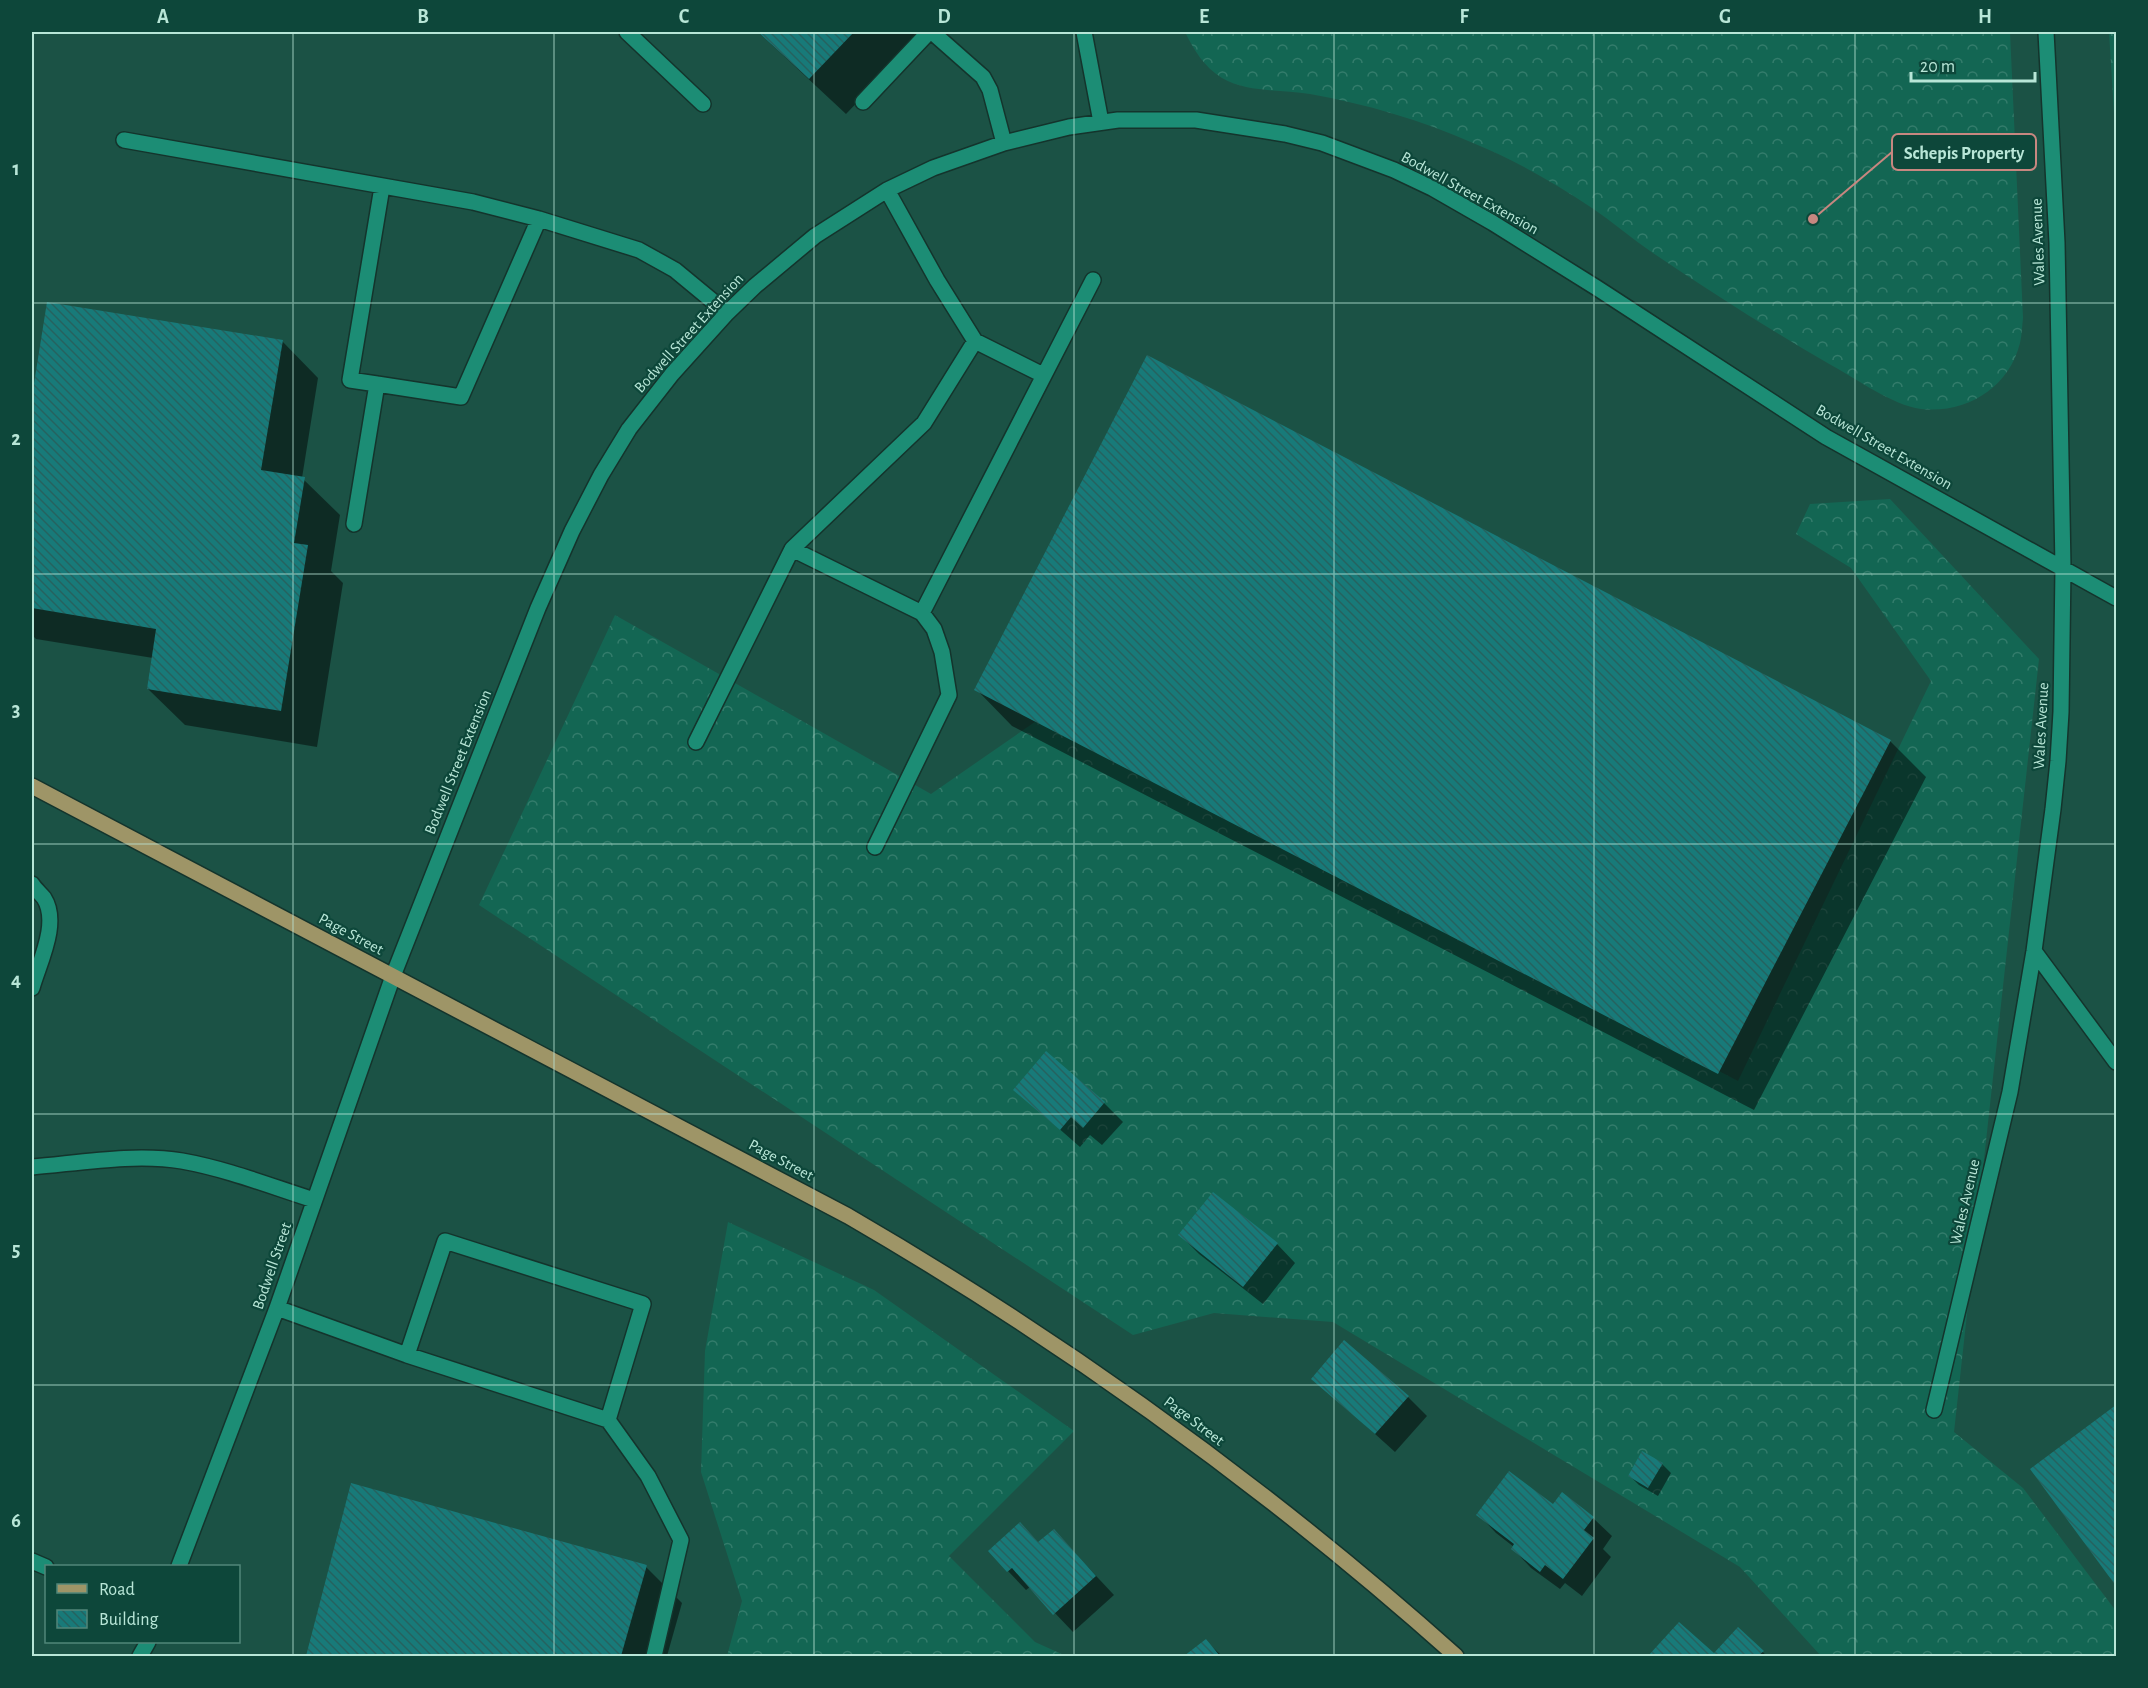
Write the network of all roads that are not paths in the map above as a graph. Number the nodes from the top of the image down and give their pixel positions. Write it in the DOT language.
graph roads {
  1 [pos="627,32"];
  2 [pos="930,32"];
  3 [pos="1084,32"];
  4 [pos="2046,32"];
  5 [pos="863,102"];
  6 [pos="703,104"];
  7 [pos="1101,122"];
  8 [pos="124,140"];
  9 [pos="1004,143"];
  10 [pos="382,187"];
  11 [pos="887,190"];
  12 [pos="539,219"];
  13 [pos="1093,280"];
  14 [pos="727,313"];
  15 [pos="975,341"];
  16 [pos="1043,375"];
  17 [pos="377,384"];
  18 [pos="354,525"];
  19 [pos="792,549"];
  20 [pos="2063,568"];
  21 [pos="2116,598"];
  22 [pos="922,613"];
  23 [pos="696,742"];
  24 [pos="32,786"];
  25 [pos="875,847"];
  26 [pos="32,884"];
  27 [pos="2034,951"];
  28 [pos="393,976"];
  29 [pos="32,988"];
  30 [pos="2116,1062"];
  31 [pos="32,1167"];
  32 [pos="314,1200"];
  33 [pos="277,1308"];
  34 [pos="407,1355"];
  35 [pos="1934,1410"];
  36 [pos="608,1420"];
  37 [pos="179,1565"];
  38 [pos="654,1656"];
  39 [pos="1456,1656"];
  1 -- 6 [label="street"];
  2 -- 5 [label="street"];
  2 -- 9 [label="street"];
  3 -- 7 [label="street"];
  4 -- 20 [label="street, Wales Avenue"];
  7 -- 9 [label="street, Bodwell Street Extension"];
  7 -- 20 [label="street, Bodwell Street Extension"];
  8 -- 10 [label="street"];
  9 -- 11 [label="street, Bodwell Street Extension"];
  10 -- 12 [label="street"];
  10 -- 17 [label="street"];
  11 -- 14 [label="street, Bodwell Street Extension"];
  11 -- 15 [label="street"];
  12 -- 14 [label="street"];
  12 -- 17 [label="street"];
  13 -- 16 [label="street"];
  14 -- 28 [label="street, Bodwell Street Extension"];
  15 -- 16 [label="street"];
  15 -- 19 [label="street"];
  16 -- 22 [label="street"];
  17 -- 18 [label="street"];
  19 -- 22 [label="street"];
  19 -- 23 [label="street"];
  20 -- 21 [label="street, Bodwell Street Extension"];
  20 -- 27 [label="street, Wales Avenue"];
  22 -- 25 [label="street"];
  24 -- 28 [label="main road, Page Street"];
  26 -- 29 [label="street"];
  27 -- 30 [label="street"];
  27 -- 35 [label="street, Wales Avenue"];
  28 -- 32 [label="street, Bodwell Street"];
  28 -- 39 [label="main road, Page Street"];
  31 -- 32 [label="street"];
  32 -- 33 [label="street, Bodwell Street"];
  33 -- 34 [label="street"];
  33 -- 37 [label="street, Bodwell Street"];
  34 -- 36 [label="street"];
  34 -- 36 [label="street"];
  36 -- 38 [label="street"];
}
